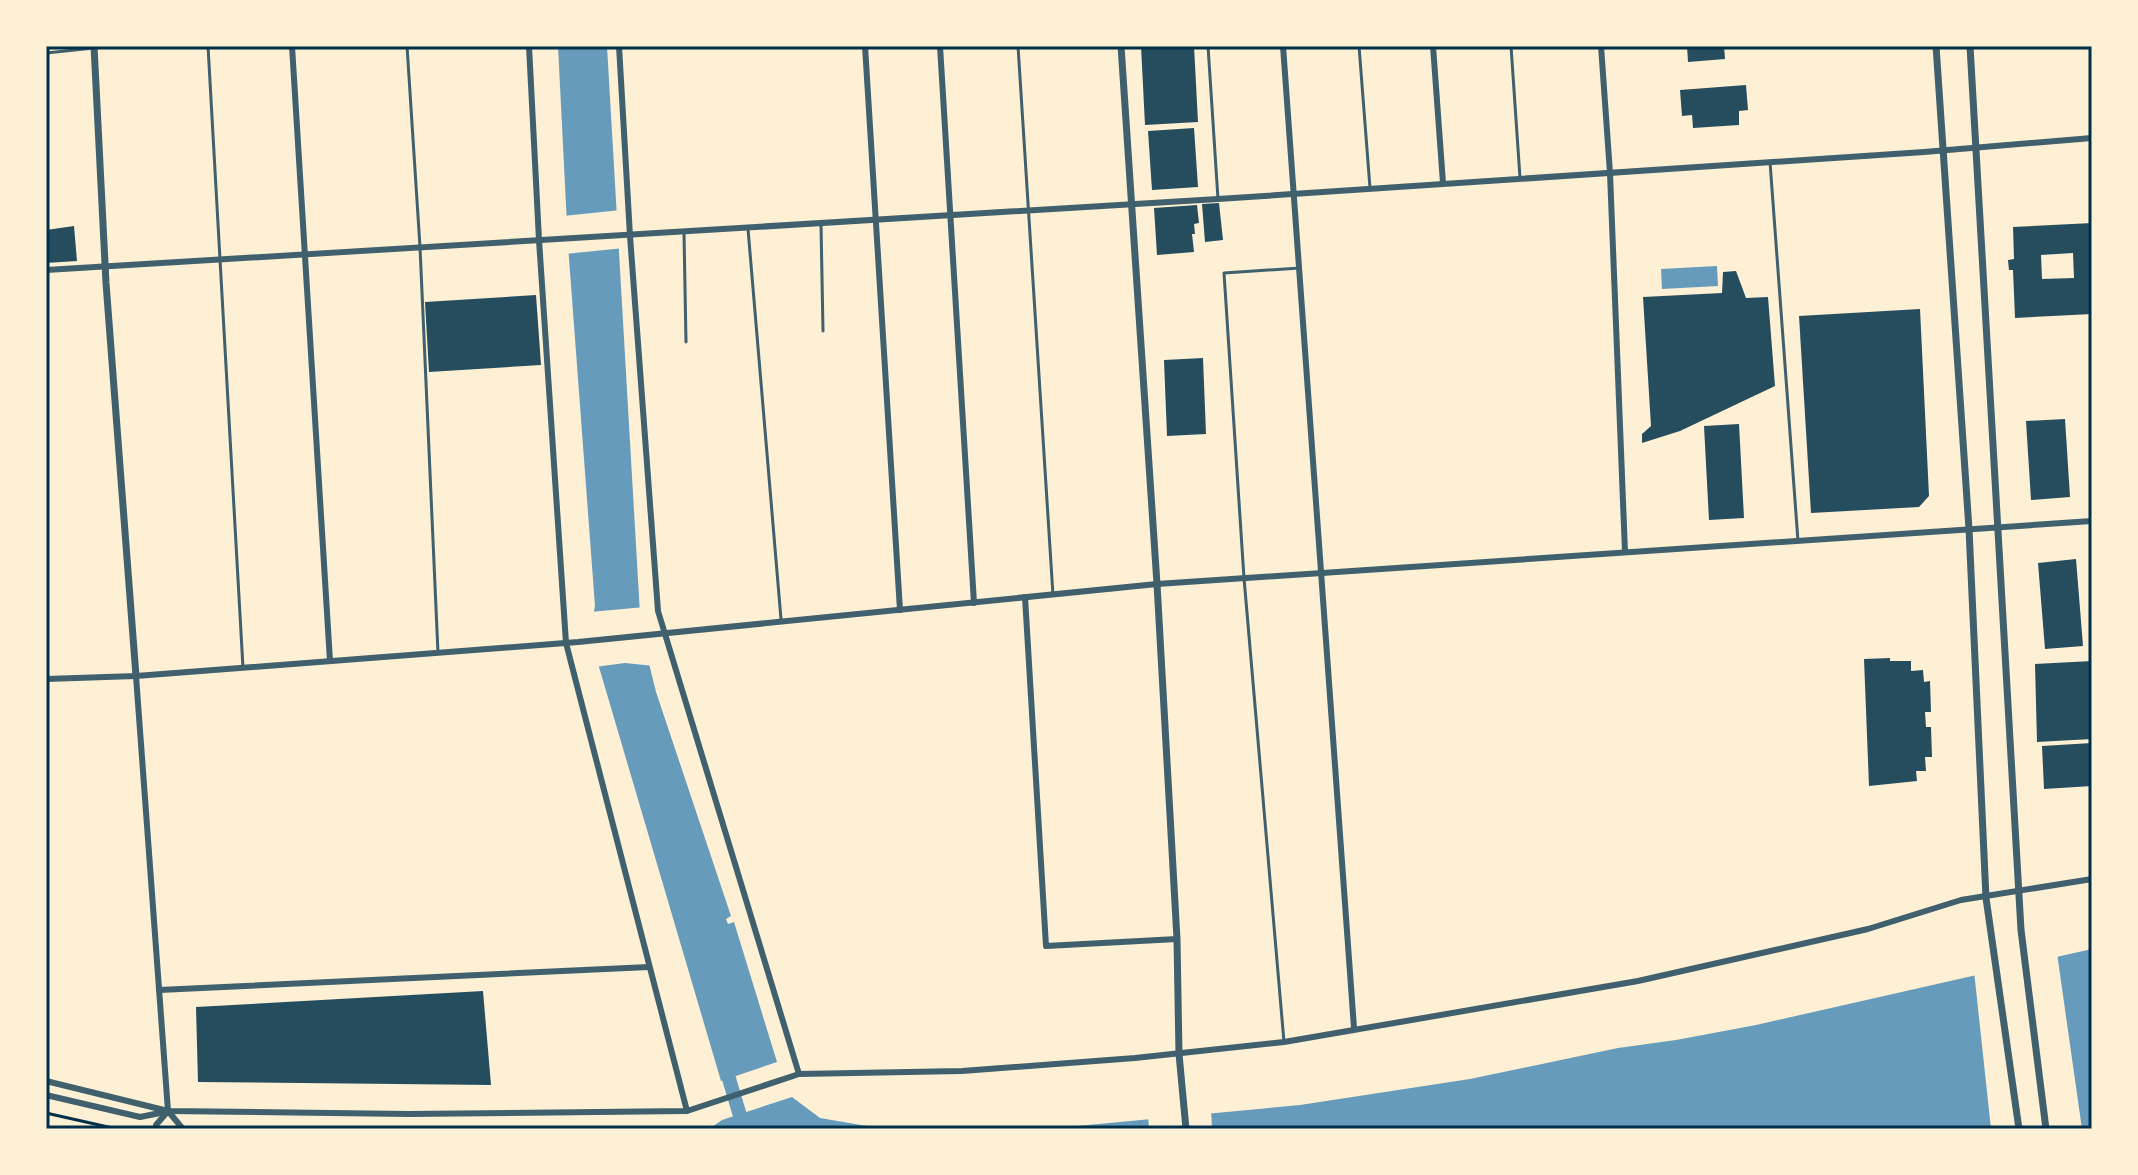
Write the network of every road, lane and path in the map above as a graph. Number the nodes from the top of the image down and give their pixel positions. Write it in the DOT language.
graph roads {
  1 [pos="208,46"];
  2 [pos="292,46"];
  3 [pos="407,46"];
  4 [pos="529,46"];
  5 [pos="619,46"];
  6 [pos="865,46"];
  7 [pos="940,46"];
  8 [pos="1018,46"];
  9 [pos="1121,46"];
  10 [pos="1208,46"];
  11 [pos="1283,46"];
  12 [pos="1359,46"];
  13 [pos="1433,46"];
  14 [pos="1511,46"];
  15 [pos="1601,46"];
  16 [pos="1936,46"];
  17 [pos="1970,46"];
  18 [pos="94,47"];
  19 [pos="46,53"];
  20 [pos="2092,138"];
  21 [pos="1977,146"];
  22 [pos="1942,150"];
  23 [pos="1770,162"];
  24 [pos="1610,173"];
  25 [pos="1520,179"];
  26 [pos="1443,183"];
  27 [pos="1370,188"];
  28 [pos="1294,193"];
  29 [pos="1218,199"];
  30 [pos="1133,203"];
  31 [pos="1029,210"];
  32 [pos="951,215"];
  33 [pos="876,220"];
  34 [pos="821,224"];
  35 [pos="748,229"];
  36 [pos="684,233"];
  37 [pos="630,236"];
  38 [pos="539,240"];
  39 [pos="420,247"];
  40 [pos="304,254"];
  41 [pos="218,260"];
  42 [pos="106,266"];
  43 [pos="1300,268"];
  44 [pos="46,270"];
  45 [pos="823,331"];
  46 [pos="686,342"];
  47 [pos="2092,521"];
  48 [pos="2000,526"];
  49 [pos="1969,529"];
  50 [pos="1798,541"];
  51 [pos="1625,552"];
  52 [pos="1321,573"];
  53 [pos="1244,578"];
  54 [pos="1157,584"];
  55 [pos="1053,595"];
  56 [pos="1025,597"];
  57 [pos="974,603"];
  58 [pos="900,610"];
  59 [pos="781,622"];
  60 [pos="664,634"];
  61 [pos="566,643"];
  62 [pos="438,653"];
  63 [pos="330,661"];
  64 [pos="243,668"];
  65 [pos="136,676"];
  66 [pos="46,679"];
  67 [pos="2092,879"];
  68 [pos="2019,889"];
  69 [pos="1986,898"];
  70 [pos="1177,939"];
  71 [pos="649,967"];
  72 [pos="159,990"];
  73 [pos="1354,1028"];
  74 [pos="1284,1042"];
  75 [pos="1179,1054"];
  76 [pos="799,1074"];
  77 [pos="46,1081"];
  78 [pos="46,1095"];
  79 [pos="168,1111"];
  80 [pos="687,1111"];
  81 [pos="46,1113"];
  82 [pos="117,1129"];
  83 [pos="156,1129"];
  84 [pos="183,1129"];
  85 [pos="1186,1129"];
  86 [pos="2019,1129"];
  87 [pos="2046,1129"];
  1 -- 41 [label="lane"];
  2 -- 40 [label="street"];
  3 -- 39 [label="lane"];
  4 -- 38 [label="street"];
  5 -- 37 [label="street"];
  6 -- 33 [label="street"];
  7 -- 32 [label="street"];
  8 -- 31 [label="lane"];
  9 -- 30 [label="street"];
  10 -- 29 [label="lane"];
  11 -- 28 [label="street"];
  12 -- 27 [label="lane"];
  13 -- 26 [label="street"];
  14 -- 25 [label="lane"];
  15 -- 24 [label="street"];
  16 -- 22 [label="street"];
  17 -- 21 [label="street"];
  18 -- 19 [label="lane"];
  18 -- 42 [label="street"];
  20 -- 21 [label="street"];
  21 -- 22 [label="street"];
  21 -- 48 [label="street"];
  22 -- 23 [label="street"];
  22 -- 49 [label="street"];
  23 -- 24 [label="street"];
  23 -- 50 [label="lane"];
  24 -- 25 [label="street"];
  24 -- 51 [label="street"];
  25 -- 26 [label="street"];
  26 -- 27 [label="street"];
  27 -- 28 [label="street"];
  28 -- 29 [label="street"];
  28 -- 43 [label="street"];
  29 -- 30 [label="street"];
  30 -- 31 [label="street"];
  30 -- 54 [label="street"];
  31 -- 32 [label="street"];
  31 -- 55 [label="lane"];
  32 -- 33 [label="street"];
  32 -- 57 [label="street"];
  33 -- 34 [label="street"];
  33 -- 58 [label="street"];
  34 -- 35 [label="street"];
  34 -- 45 [label="lane"];
  35 -- 36 [label="street"];
  35 -- 59 [label="lane"];
  36 -- 37 [label="street"];
  36 -- 46 [label="lane"];
  37 -- 38 [label="street"];
  37 -- 60 [label="street"];
  38 -- 39 [label="street"];
  38 -- 61 [label="street"];
  39 -- 40 [label="street"];
  39 -- 62 [label="lane"];
  40 -- 41 [label="street"];
  40 -- 63 [label="street"];
  41 -- 42 [label="street"];
  41 -- 64 [label="lane"];
  42 -- 44 [label="street"];
  42 -- 65 [label="street"];
  43 -- 52 [label="street"];
  43 -- 53 [label="lane"];
  47 -- 48 [label="street"];
  48 -- 49 [label="street"];
  48 -- 68 [label="street"];
  49 -- 50 [label="street"];
  49 -- 69 [label="street"];
  50 -- 51 [label="street"];
  51 -- 52 [label="street"];
  52 -- 53 [label="street"];
  52 -- 73 [label="street"];
  53 -- 54 [label="street"];
  53 -- 74 [label="lane"];
  54 -- 55 [label="street"];
  54 -- 70 [label="street"];
  55 -- 56 [label="street"];
  56 -- 57 [label="street"];
  56 -- 70 [label="street"];
  57 -- 58 [label="street"];
  58 -- 59 [label="street"];
  59 -- 60 [label="street"];
  60 -- 61 [label="street"];
  60 -- 76 [label="street"];
  61 -- 62 [label="street"];
  61 -- 71 [label="street"];
  62 -- 63 [label="street"];
  63 -- 64 [label="street"];
  64 -- 65 [label="street"];
  65 -- 66 [label="street"];
  65 -- 72 [label="street"];
  67 -- 68 [label="street"];
  68 -- 69 [label="street"];
  68 -- 87 [label="street"];
  69 -- 73 [label="street"];
  69 -- 86 [label="street"];
  70 -- 75 [label="street"];
  71 -- 72 [label="street"];
  71 -- 80 [label="street"];
  72 -- 79 [label="street"];
  73 -- 74 [label="street"];
  74 -- 75 [label="street"];
  75 -- 76 [label="street"];
  75 -- 85 [label="street"];
  76 -- 80 [label="street"];
  77 -- 79 [label="street"];
  78 -- 79 [label="street"];
  79 -- 80 [label="street"];
  79 -- 83 [label="street"];
  79 -- 84 [label="street"];
  81 -- 82 [label="path"];
}
